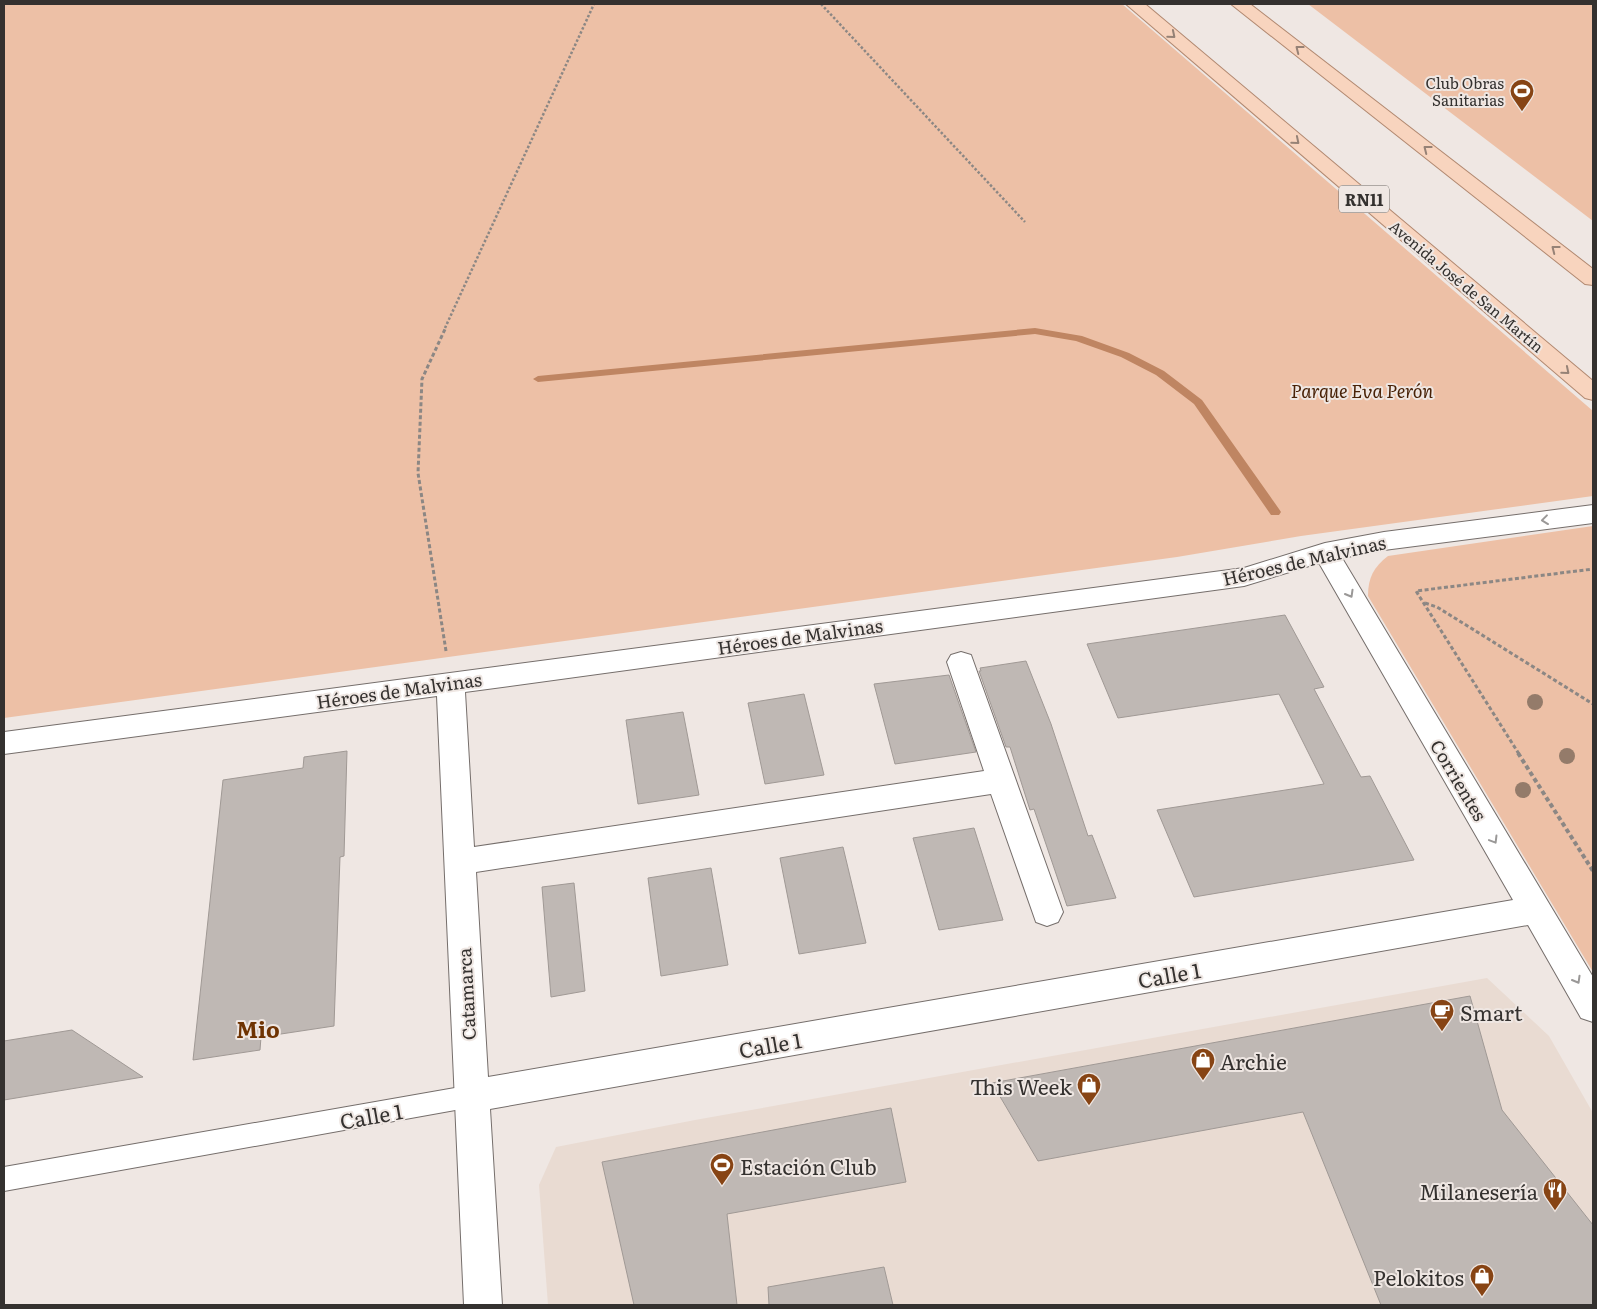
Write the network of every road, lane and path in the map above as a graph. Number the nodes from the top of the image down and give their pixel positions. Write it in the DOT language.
graph roads {
  1 [pos="594,4"];
  2 [pos="821,4"];
  3 [pos="1135,4"];
  4 [pos="1240,4"];
  5 [pos="1025,222"];
  6 [pos="1593,280"];
  7 [pos="1593,393"];
  8 [pos="1593,514"];
  9 [pos="1325,552"];
  10 [pos="1593,568"];
  11 [pos="1424,603"];
  12 [pos="961,662"];
  13 [pos="450,683"];
  14 [pos="1593,704"];
  15 [pos="4,743"];
  16 [pos="1002,780"];
  17 [pos="459,862"];
  18 [pos="1593,871"];
  19 [pos="1536,910"];
  20 [pos="1047,912"];
  21 [pos="1593,1007"];
  22 [pos="472,1096"];
  23 [pos="4,1179"];
  24 [pos="483,1305"];
  1 -- 13 [label="path"];
  2 -- 5 [label="path"];
  3 -- 7 [label="main road, Avenida José de San Martín / RN11, one-way"];
  6 -- 4 [label="main road, one-way"];
  8 -- 9 [label="street, Héroes de Malvinas, one-way"];
  9 -- 13 [label="street, Héroes de Malvinas"];
  9 -- 19 [label="street, Corrientes, one-way"];
  10 -- 11 [label="path"];
  11 -- 14 [label="path"];
  11 -- 18 [label="path"];
  12 -- 16 [label="street"];
  13 -- 15 [label="street, Héroes de Malvinas"];
  13 -- 17 [label="street, Catamarca"];
  16 -- 17 [label="street"];
  16 -- 20 [label="street"];
  17 -- 22 [label="street, Catamarca"];
  19 -- 21 [label="street, Corrientes, one-way"];
  19 -- 22 [label="street, Calle 1"];
  22 -- 23 [label="lane, Calle 1"];
  22 -- 24 [label="street, Catamarca"];
}
